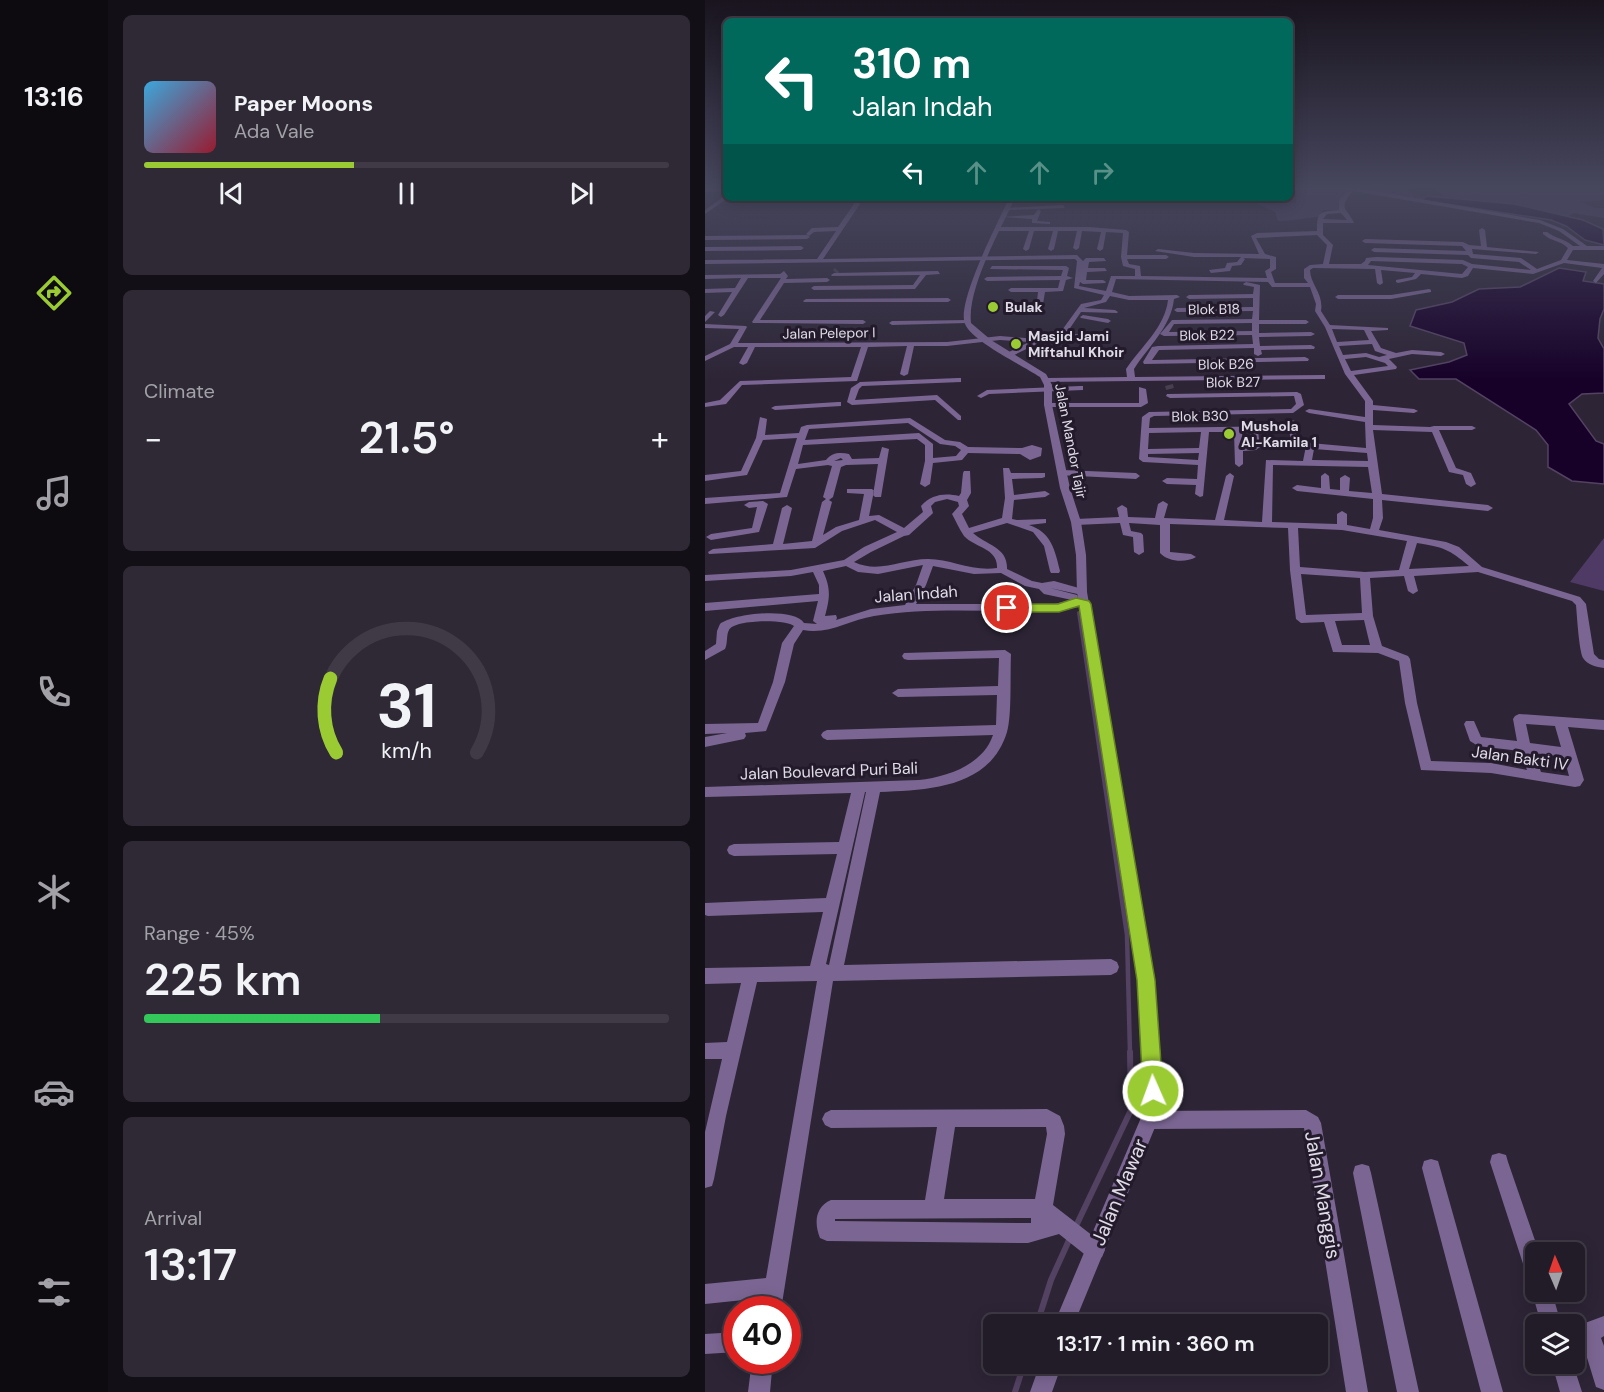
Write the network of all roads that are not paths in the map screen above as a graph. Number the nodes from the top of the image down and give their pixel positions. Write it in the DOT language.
graph roads {
  1 [pos="826,250"];
  2 [pos="990,250"];
  3 [pos="1126,250"];
  4 [pos="1260,250"];
  5 [pos="1329,250"];
  6 [pos="1374,250"];
  7 [pos="1469,250"];
  8 [pos="1537,250"];
  9 [pos="1570,250"];
  10 [pos="1361,251"];
  11 [pos="1125,254"];
  12 [pos="1242,256"];
  13 [pos="1262,256"];
  14 [pos="1076,257"];
  15 [pos="1166,257"];
  16 [pos="986,258"];
  17 [pos="1368,259"];
  18 [pos="819,260"];
  19 [pos="843,260"];
  20 [pos="1521,260"];
  21 [pos="793,261"];
  22 [pos="1563,261"];
  23 [pos="705,262"];
  24 [pos="1427,262"];
  25 [pos="1326,266"];
  26 [pos="1362,266"];
  27 [pos="1471,266"];
  28 [pos="1604,267"];
  29 [pos="992,268"];
  30 [pos="1379,268"];
  31 [pos="1170,269"];
  32 [pos="1105,270"];
  33 [pos="1424,271"];
  34 [pos="1537,271"];
  35 [pos="938,273"];
  36 [pos="1080,273"];
  37 [pos="834,274"];
  38 [pos="924,274"];
  39 [pos="783,275"];
  40 [pos="746,276"];
  41 [pos="705,277"];
  42 [pos="1138,277"];
  43 [pos="1169,277"];
  44 [pos="1064,278"];
  45 [pos="1205,278"];
  46 [pos="987,279"];
  47 [pos="1015,279"];
  48 [pos="819,280"];
  49 [pos="1271,280"];
  50 [pos="1398,281"];
  51 [pos="1596,281"];
  52 [pos="1103,282"];
  53 [pos="1380,283"];
  54 [pos="1170,285"];
  55 [pos="1313,285"];
  56 [pos="814,288"];
  57 [pos="826,288"];
  58 [pos="736,290"];
  59 [pos="1011,290"];
  60 [pos="1043,290"];
  61 [pos="705,291"];
  62 [pos="1429,291"];
  63 [pos="1381,292"];
  64 [pos="1108,294"];
  65 [pos="1183,294"];
  66 [pos="1258,296"];
  67 [pos="1327,297"];
  68 [pos="948,300"];
  69 [pos="1009,300"];
  70 [pos="1256,309"];
  71 [pos="1039,310"];
  72 [pos="1177,310"];
  73 [pos="712,312"];
  74 [pos="1115,312"];
  75 [pos="797,314"];
  76 [pos="1077,314"];
  77 [pos="721,315"];
  78 [pos="1353,316"];
  79 [pos="705,320"];
  80 [pos="967,321"];
  81 [pos="1108,321"];
  82 [pos="863,322"];
  83 [pos="1256,322"];
  84 [pos="1306,322"];
  85 [pos="791,323"];
  86 [pos="892,323"];
  87 [pos="705,326"];
  88 [pos="1328,327"];
  89 [pos="1356,327"];
  90 [pos="1386,329"];
  91 [pos="1367,330"];
  92 [pos="1255,334"];
  93 [pos="1311,334"];
  94 [pos="809,336"];
  95 [pos="1062,336"];
  96 [pos="1105,337"];
  97 [pos="987,340"];
  98 [pos="1037,341"];
  99 [pos="1375,342"];
  100 [pos="911,344"];
  101 [pos="1334,344"];
  102 [pos="733,345"];
  103 [pos="753,345"];
  104 [pos="805,346"];
  105 [pos="867,347"];
  106 [pos="1257,347"];
  107 [pos="1311,347"];
  108 [pos="1441,354"];
  109 [pos="1010,355"];
  110 [pos="706,356"];
  111 [pos="1396,356"];
  112 [pos="1339,357"];
  113 [pos="1305,359"];
  114 [pos="1379,359"];
  115 [pos="1260,360"];
  116 [pos="743,363"];
  117 [pos="1393,367"];
  118 [pos="1264,373"];
  119 [pos="1401,373"];
  120 [pos="904,374"];
  121 [pos="1349,374"];
  122 [pos="1321,377"];
  123 [pos="1131,379"];
  124 [pos="958,380"];
  125 [pos="858,385"];
  126 [pos="1047,385"];
  127 [pos="828,387"];
  128 [pos="1101,387"];
  129 [pos="1170,387"];
  130 [pos="1142,389"];
  131 [pos="981,396"];
  132 [pos="852,403"];
  133 [pos="705,405"];
  134 [pos="1048,405"];
  135 [pos="1370,407"];
  136 [pos="775,408"];
  137 [pos="1288,411"];
  138 [pos="1309,411"];
  139 [pos="1414,411"];
  140 [pos="1171,413"];
  141 [pos="959,418"];
  142 [pos="763,419"];
  143 [pos="1369,423"];
  144 [pos="1292,428"];
  145 [pos="1472,428"];
  146 [pos="1237,429"];
  147 [pos="1254,429"];
  148 [pos="1205,430"];
  149 [pos="1435,430"];
  150 [pos="1144,431"];
  151 [pos="760,438"];
  152 [pos="801,439"];
  153 [pos="846,440"];
  154 [pos="1295,441"];
  155 [pos="943,442"];
  156 [pos="929,444"];
  157 [pos="1334,448"];
  158 [pos="885,449"];
  159 [pos="1239,449"];
  160 [pos="966,450"];
  161 [pos="1203,450"];
  162 [pos="1371,451"];
  163 [pos="1058,452"];
  164 [pos="1143,452"];
  165 [pos="838,461"];
  166 [pos="883,461"];
  167 [pos="929,461"];
  168 [pos="1202,463"];
  169 [pos="1308,463"];
  170 [pos="1337,463"];
  171 [pos="1239,464"];
  172 [pos="1371,464"];
  173 [pos="747,466"];
  174 [pos="792,467"];
  175 [pos="705,470"];
  176 [pos="967,473"];
  177 [pos="1062,473"];
  178 [pos="1042,475"];
  179 [pos="1136,476"];
  180 [pos="1230,476"];
  181 [pos="1325,476"];
  182 [pos="705,478"];
  183 [pos="1345,478"];
  184 [pos="1167,481"];
  185 [pos="1201,482"];
  186 [pos="1471,484"];
  187 [pos="1296,488"];
  188 [pos="1326,490"];
  189 [pos="850,491"];
  190 [pos="1344,491"];
  191 [pos="1045,494"];
  192 [pos="1200,494"];
  193 [pos="878,495"];
  194 [pos="1377,495"];
  195 [pos="1010,498"];
  196 [pos="764,500"];
  197 [pos="962,500"];
  198 [pos="705,501"];
  199 [pos="930,502"];
  200 [pos="867,503"];
  201 [pos="1163,504"];
  202 [pos="787,508"];
  203 [pos="1122,508"];
  204 [pos="1488,508"];
  205 [pos="705,509"];
  206 [pos="1342,514"];
  207 [pos="876,518"];
  208 [pos="1125,520"];
  209 [pos="863,521"];
  210 [pos="1013,521"];
  211 [pos="1043,521"];
  212 [pos="1076,522"];
  213 [pos="1162,523"];
  214 [pos="1219,523"];
  215 [pos="1267,525"];
  216 [pos="1293,527"];
  217 [pos="1342,527"];
  218 [pos="1374,531"];
  219 [pos="967,532"];
  220 [pos="906,533"];
  221 [pos="711,537"];
  222 [pos="1413,539"];
  223 [pos="816,544"];
  224 [pos="777,547"];
  225 [pos="713,552"];
  226 [pos="1139,552"];
  227 [pos="809,553"];
  228 [pos="1191,557"];
  229 [pos="929,562"];
  230 [pos="847,563"];
  231 [pos="817,569"];
  232 [pos="1478,569"];
  233 [pos="1002,570"];
  234 [pos="1295,570"];
  235 [pos="1055,571"];
  236 [pos="1406,572"];
  237 [pos="1365,575"];
  238 [pos="705,578"];
  239 [pos="1413,591"];
  240 [pos="824,597"];
  241 [pos="1084,598"];
  242 [pos="1032,603"];
  243 [pos="910,604"];
  244 [pos="705,607"];
  245 [pos="1368,616"];
  246 [pos="1329,618"];
  247 [pos="800,626"];
  248 [pos="1377,649"];
  249 [pos="705,656"];
  250 [pos="908,656"];
  251 [pos="1604,664"];
  252 [pos="1004,690"];
  253 [pos="898,693"];
  254 [pos="1560,722"];
  255 [pos="1470,724"];
  256 [pos="1604,725"];
  257 [pos="705,729"];
  258 [pos="1002,730"];
  259 [pos="827,735"];
  260 [pos="740,736"];
  261 [pos="705,741"];
  262 [pos="1525,747"];
  263 [pos="1569,753"];
  264 [pos="1536,777"];
  265 [pos="867,788"];
  266 [pos="705,792"];
  267 [pos="843,848"];
  268 [pos="733,850"];
  269 [pos="831,905"];
  270 [pos="708,909"];
  271 [pos="1111,967"];
  272 [pos="826,972"];
  273 [pos="751,975"];
  274 [pos="705,976"];
  275 [pos="732,1050"];
  276 [pos="705,1051"];
  277 [pos="831,1119"];
  278 [pos="947,1120"];
  279 [pos="1149,1120"];
  280 [pos="1500,1162"];
  281 [pos="1431,1168"];
  282 [pos="1362,1173"];
  283 [pos="705,1179"];
  284 [pos="1042,1208"];
  285 [pos="933,1210"];
  286 [pos="1039,1229"];
  287 [pos="1068,1231"];
  288 [pos="1526,1242"];
  289 [pos="1095,1250"];
  290 [pos="775,1287"];
  291 [pos="705,1294"];
  292 [pos="773,1296"];
  293 [pos="1068,1314"];
  294 [pos="1604,1326"];
  295 [pos="723,1343"];
  296 [pos="705,1344"];
  297 [pos="761,1374"];
  298 [pos="1047,1374"];
  299 [pos="1566,1374"];
  300 [pos="1604,1379"];
  301 [pos="759,1392"];
  302 [pos="1041,1392"];
  303 [pos="1357,1392"];
  304 [pos="1408,1392"];
  305 [pos="1492,1392"];
  306 [pos="1571,1392"];
  1 -- 18 [label="street"];
  2 -- 16 [label="street"];
  3 -- 11 [label="street"];
  4 -- 13 [label="street"];
  5 -- 25 [label="street"];
  6 -- 7 [label="street"];
  7 -- 20 [label="street"];
  8 -- 20 [label="street"];
  9 -- 22 [label="street"];
  10 -- 17 [label="street"];
  11 -- 12 [label="street"];
  11 -- 15 [label="street"];
  11 -- 42 [label="street"];
  12 -- 13 [label="street"];
  12 -- 45 [label="street"];
  13 -- 49 [label="street"];
  14 -- 16 [label="street"];
  14 -- 36 [label="street"];
  14 -- 36 [label="street"];
  16 -- 19 [label="street"];
  16 -- 80 [label="street"];
  17 -- 24 [label="street"];
  17 -- 26 [label="street"];
  18 -- 19 [label="street"];
  18 -- 21 [label="street"];
  19 -- 37 [label="street"];
  20 -- 34 [label="street"];
  21 -- 23 [label="street"];
  21 -- 39 [label="street"];
  22 -- 28 [label="street"];
  22 -- 34 [label="street"];
  24 -- 27 [label="street"];
  24 -- 33 [label="street"];
  25 -- 26 [label="street"];
  25 -- 55 [label="street"];
  26 -- 30 [label="street"];
  27 -- 33 [label="street"];
  27 -- 34 [label="street"];
  28 -- 51 [label="street"];
  29 -- 44 [label="street"];
  30 -- 33 [label="street"];
  30 -- 53 [label="street"];
  31 -- 43 [label="street"];
  32 -- 36 [label="street"];
  33 -- 50 [label="street"];
  35 -- 38 [label="street"];
  36 -- 44 [label="street"];
  36 -- 52 [label="street"];
  36 -- 64 [label="street"];
  37 -- 38 [label="street"];
  37 -- 48 [label="street"];
  37 -- 57 [label="street"];
  38 -- 57 [label="street"];
  39 -- 40 [label="street"];
  39 -- 48 [label="street"];
  39 -- 85 [label="street"];
  40 -- 41 [label="street"];
  40 -- 58 [label="street"];
  42 -- 43 [label="street"];
  42 -- 64 [label="street"];
  43 -- 45 [label="street"];
  44 -- 47 [label="street"];
  44 -- 60 [label="street"];
  45 -- 49 [label="street"];
  46 -- 47 [label="street"];
  47 -- 59 [label="street"];
  48 -- 56 [label="street"];
  49 -- 55 [label="street"];
  54 -- 65 [label="street"];
  55 -- 67 [label="street"];
  56 -- 57 [label="street"];
  56 -- 68 [label="street"];
  58 -- 61 [label="street"];
  58 -- 77 [label="street"];
  59 -- 60 [label="street"];
  59 -- 69 [label="street"];
  60 -- 71 [label="street"];
  62 -- 67 [label="street"];
  63 -- 67 [label="street"];
  64 -- 65 [label="street"];
  64 -- 76 [label="street"];
  65 -- 66 [label="street"];
  65 -- 66 [label="street"];
  65 -- 123 [label="street"];
  66 -- 70 [label="street"];
  67 -- 88 [label="street"];
  70 -- 72 [label="street"];
  70 -- 83 [label="street"];
  73 -- 79 [label="street"];
  74 -- 76 [label="street"];
  75 -- 85 [label="street"];
  76 -- 81 [label="street"];
  76 -- 95 [label="street"];
  78 -- 89 [label="street"];
  80 -- 86 [label="street"];
  80 -- 97 [label="street, Jalan Mandor Tajir"];
  82 -- 85 [label="street"];
  83 -- 84 [label="street, Blok B18"];
  83 -- 92 [label="street"];
  83 -- 92 [label="street, Blok B18"];
  87 -- 102 [label="street"];
  88 -- 89 [label="street"];
  88 -- 101 [label="street"];
  89 -- 91 [label="street"];
  90 -- 91 [label="street"];
  91 -- 99 [label="street"];
  92 -- 93 [label="street"];
  92 -- 106 [label="street"];
  94 -- 104 [label="street"];
  95 -- 96 [label="street"];
  95 -- 98 [label="street"];
  97 -- 98 [label="street, Jalan Pelepor I"];
  97 -- 100 [label="street, Jalan Pelepor I"];
  97 -- 109 [label="street, Jalan Mandor Tajir"];
  98 -- 109 [label="street"];
  99 -- 101 [label="street"];
  99 -- 111 [label="street"];
  100 -- 105 [label="street, Jalan Pelepor I"];
  100 -- 120 [label="street"];
  101 -- 112 [label="street"];
  102 -- 103 [label="street, Jalan Pelepor I"];
  102 -- 110 [label="street"];
  103 -- 104 [label="street, Jalan Pelepor I"];
  103 -- 116 [label="street"];
  104 -- 105 [label="street, Jalan Pelepor I"];
  105 -- 125 [label="street"];
  105 -- 133 [label="street"];
  106 -- 107 [label="street, Blok B22"];
  106 -- 115 [label="street"];
  106 -- 115 [label="street, Blok B22"];
  108 -- 111 [label="street"];
  109 -- 126 [label="street, Jalan Mandor Tajir"];
  111 -- 114 [label="street"];
  112 -- 114 [label="street"];
  112 -- 121 [label="street"];
  113 -- 115 [label="street"];
  114 -- 117 [label="street"];
  115 -- 118 [label="street"];
  117 -- 119 [label="street"];
  117 -- 121 [label="street"];
  121 -- 135 [label="street"];
  122 -- 129 [label="street, Blok B26"];
  123 -- 126 [label="street, Blok B26"];
  123 -- 129 [label="street, Blok B26"];
  124 -- 125 [label="street"];
  125 -- 127 [label="street"];
  125 -- 132 [label="street"];
  126 -- 128 [label="street"];
  126 -- 131 [label="street"];
  126 -- 134 [label="street, Jalan Mandor Tajir"];
  129 -- 137 [label="street, Blok B27"];
  129 -- 140 [label="street"];
  130 -- 134 [label="street"];
  132 -- 136 [label="street"];
  132 -- 141 [label="street"];
  134 -- 163 [label="street, Jalan Mandor Tajir"];
  135 -- 139 [label="street"];
  135 -- 143 [label="street"];
  137 -- 140 [label="street"];
  137 -- 144 [label="street"];
  138 -- 143 [label="street"];
  140 -- 150 [label="street"];
  142 -- 151 [label="street"];
  143 -- 149 [label="street"];
  143 -- 162 [label="street"];
  144 -- 147 [label="street, Blok B30"];
  144 -- 154 [label="street"];
  145 -- 149 [label="street"];
  146 -- 147 [label="street, Blok B30"];
  146 -- 148 [label="street, Blok B30"];
  146 -- 159 [label="street"];
  147 -- 159 [label="street"];
  148 -- 150 [label="street, Blok B30"];
  148 -- 161 [label="street"];
  149 -- 186 [label="street"];
  150 -- 164 [label="street"];
  151 -- 152 [label="street"];
  151 -- 173 [label="street"];
  152 -- 153 [label="street"];
  152 -- 155 [label="street"];
  152 -- 174 [label="street"];
  153 -- 156 [label="street"];
  153 -- 165 [label="street"];
  155 -- 156 [label="street"];
  155 -- 160 [label="street"];
  156 -- 167 [label="street"];
  157 -- 162 [label="street"];
  157 -- 169 [label="street"];
  157 -- 170 [label="street"];
  158 -- 166 [label="street"];
  159 -- 171 [label="street"];
  160 -- 163 [label="street"];
  160 -- 167 [label="street"];
  161 -- 164 [label="street"];
  161 -- 168 [label="street"];
  162 -- 172 [label="street"];
  163 -- 177 [label="street, Jalan Mandor Tajir"];
  164 -- 168 [label="street"];
  165 -- 166 [label="street"];
  165 -- 174 [label="street"];
  165 -- 223 [label="street"];
  166 -- 193 [label="street"];
  167 -- 199 [label="street"];
  168 -- 185 [label="street"];
  169 -- 170 [label="street"];
  169 -- 215 [label="street"];
  170 -- 172 [label="street"];
  172 -- 194 [label="street"];
  173 -- 175 [label="street"];
  173 -- 182 [label="street"];
  174 -- 196 [label="street"];
  176 -- 197 [label="street"];
  177 -- 179 [label="street"];
  177 -- 212 [label="street, Jalan Mandor Tajir"];
  178 -- 195 [label="street"];
  180 -- 214 [label="street"];
  181 -- 188 [label="street"];
  183 -- 190 [label="street"];
  184 -- 185 [label="street"];
  185 -- 192 [label="street"];
  187 -- 188 [label="street"];
  188 -- 190 [label="street"];
  189 -- 200 [label="street"];
  190 -- 194 [label="street"];
  191 -- 195 [label="street"];
  194 -- 204 [label="street"];
  194 -- 218 [label="street"];
  195 -- 210 [label="street"];
  196 -- 198 [label="street"];
  196 -- 205 [label="street"];
  196 -- 221 [label="street"];
  197 -- 199 [label="street"];
  197 -- 219 [label="street"];
  199 -- 220 [label="street"];
  200 -- 207 [label="street"];
  200 -- 209 [label="street"];
  201 -- 213 [label="street"];
  202 -- 224 [label="street"];
  203 -- 208 [label="street"];
  206 -- 217 [label="street"];
  207 -- 209 [label="street"];
  207 -- 220 [label="street"];
  208 -- 212 [label="street"];
  208 -- 213 [label="street"];
  208 -- 226 [label="street"];
  209 -- 223 [label="street"];
  210 -- 211 [label="street"];
  210 -- 219 [label="street"];
  210 -- 235 [label="street"];
  212 -- 241 [label="street, Jalan Mawar"];
  213 -- 214 [label="street"];
  213 -- 228 [label="street"];
  214 -- 215 [label="street"];
  215 -- 216 [label="street"];
  216 -- 217 [label="street"];
  216 -- 234 [label="street"];
  217 -- 218 [label="street"];
  218 -- 222 [label="street"];
  219 -- 233 [label="street"];
  220 -- 230 [label="street"];
  222 -- 232 [label="street"];
  222 -- 236 [label="street"];
  223 -- 224 [label="street"];
  223 -- 227 [label="street"];
  224 -- 225 [label="street"];
  229 -- 230 [label="street"];
  229 -- 233 [label="street"];
  229 -- 243 [label="street"];
  230 -- 231 [label="street"];
  231 -- 238 [label="street"];
  231 -- 240 [label="street"];
  232 -- 236 [label="street"];
  232 -- 251 [label="street"];
  233 -- 241 [label="street"];
  234 -- 237 [label="street"];
  234 -- 246 [label="street"];
  236 -- 237 [label="street"];
  236 -- 239 [label="street"];
  237 -- 245 [label="street"];
  240 -- 243 [label="street"];
  240 -- 244 [label="street"];
  241 -- 247 [label="street, Jalan Indah"];
  241 -- 279 [label="street, Jalan Mawar"];
  242 -- 243 [label="street"];
  245 -- 246 [label="street"];
  245 -- 248 [label="street"];
  246 -- 248 [label="street"];
  247 -- 249 [label="street, Jalan Indah"];
  247 -- 257 [label="street"];
  248 -- 264 [label="street, Jalan Bakti IV"];
  250 -- 252 [label="street, Jalan Boulevard Puri Bali"];
  252 -- 253 [label="street"];
  252 -- 258 [label="street, Jalan Boulevard Puri Bali"];
  254 -- 256 [label="street"];
  254 -- 262 [label="street"];
  254 -- 263 [label="street, Jalan Bakti IV"];
  255 -- 262 [label="street"];
  258 -- 259 [label="street"];
  258 -- 265 [label="street, Jalan Boulevard Puri Bali"];
  260 -- 261 [label="street"];
  262 -- 263 [label="street"];
  262 -- 264 [label="street"];
  263 -- 264 [label="street, Jalan Bakti IV"];
  265 -- 266 [label="street, Jalan Boulevard Puri Bali"];
  265 -- 267 [label="street"];
  265 -- 272 [label="street"];
  267 -- 268 [label="street"];
  267 -- 269 [label="street"];
  269 -- 270 [label="street"];
  269 -- 272 [label="street"];
  271 -- 272 [label="street"];
  272 -- 273 [label="street"];
  272 -- 290 [label="street"];
  273 -- 274 [label="street"];
  273 -- 275 [label="street"];
  275 -- 276 [label="street"];
  275 -- 283 [label="street"];
  277 -- 278 [label="street"];
  278 -- 284 [label="street"];
  278 -- 285 [label="street"];
  279 -- 289 [label="street, Jalan Mawar"];
  279 -- 303 [label="street, Jalan Manggis"];
  280 -- 288 [label="street"];
  281 -- 305 [label="street"];
  282 -- 304 [label="street"];
  284 -- 285 [label="street"];
  284 -- 286 [label="street"];
  284 -- 287 [label="street"];
  285 -- 286 [label="street"];
  286 -- 287 [label="street"];
  287 -- 289 [label="street"];
  289 -- 293 [label="street, Jalan Mawar"];
  290 -- 291 [label="street"];
  290 -- 292 [label="street"];
  294 -- 300 [label="street"];
  295 -- 296 [label="street"];
  297 -- 301 [label="street"];
  298 -- 302 [label="street"];
  299 -- 306 [label="street"];
}
